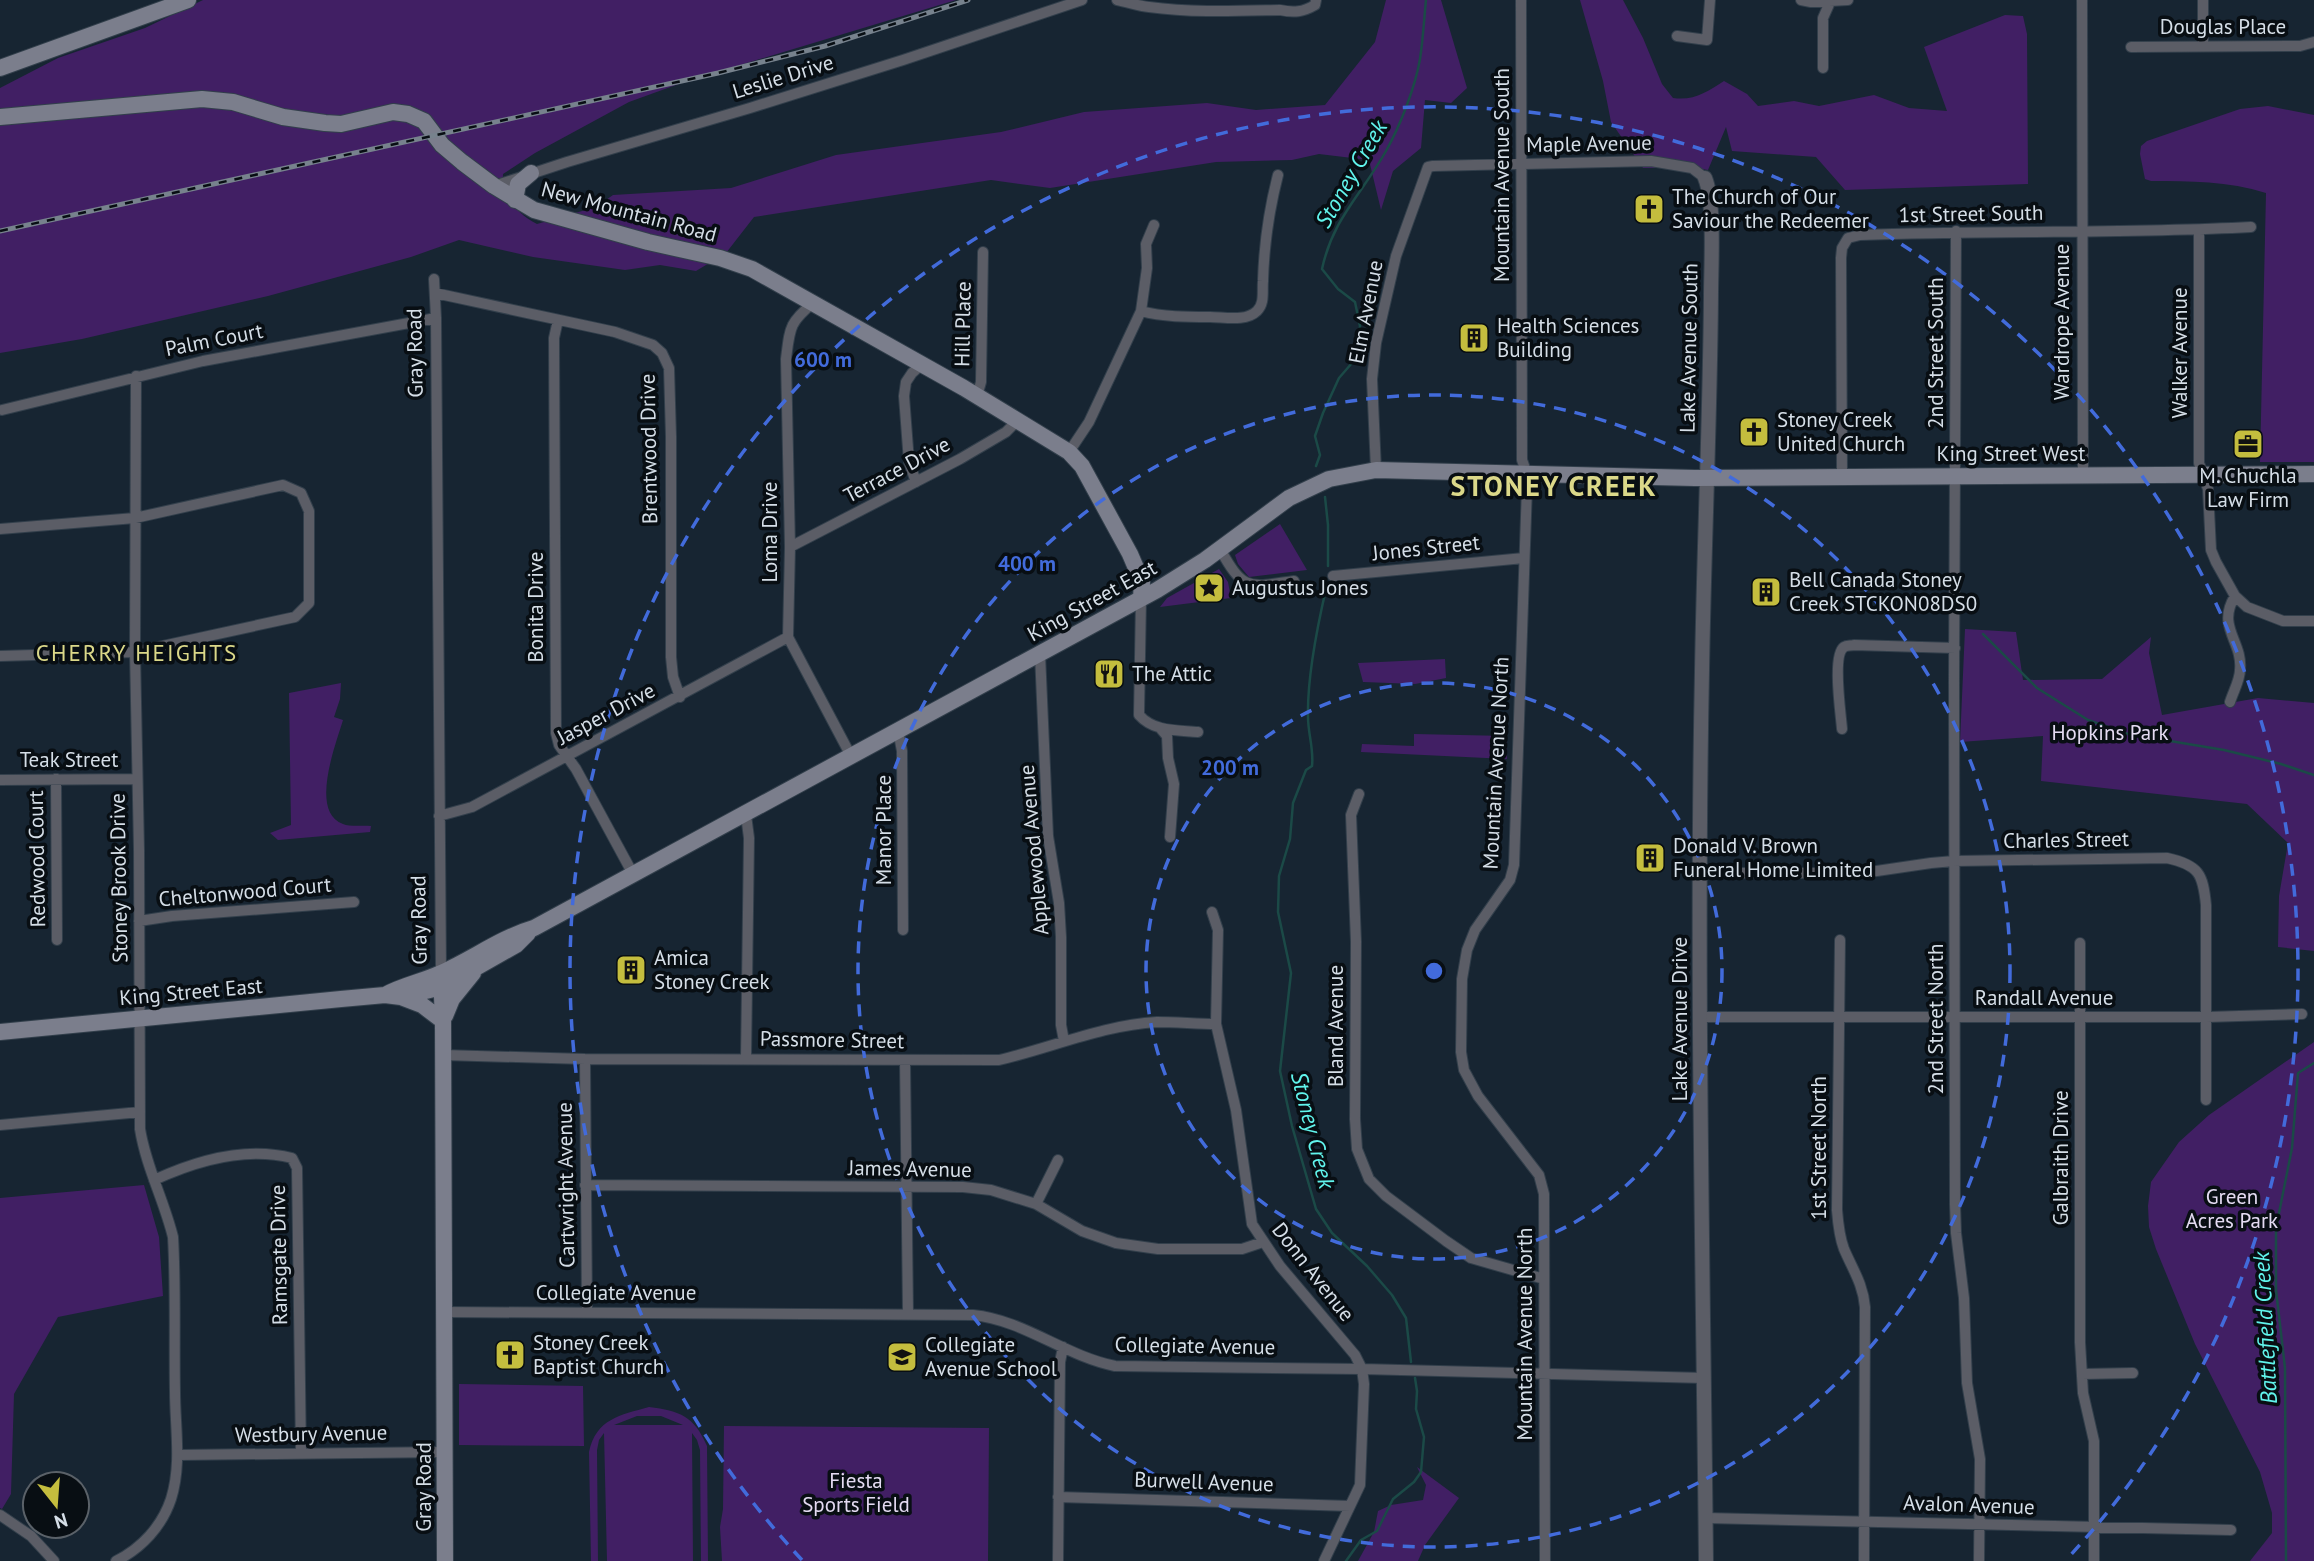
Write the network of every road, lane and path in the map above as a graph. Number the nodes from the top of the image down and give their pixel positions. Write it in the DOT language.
graph roads {
  1 [pos="188,0"];
  2 [pos="1082,0"];
  3 [pos="1117,0"];
  4 [pos="1316,0"];
  5 [pos="1521,0"];
  6 [pos="1710,0"];
  7 [pos="1801,0"];
  8 [pos="1848,0"];
  9 [pos="2081,0"];
  10 [pos="2203,0"];
  11 [pos="1830,1"];
  12 [pos="1677,36"];
  13 [pos="2314,42"];
  14 [pos="2203,45"];
  15 [pos="2131,47"];
  16 [pos="0,68"];
  17 [pos="1823,68"];
  18 [pos="0,117"];
  19 [pos="1521,164"];
  20 [pos="1428,167"];
  21 [pos="531,173"];
  22 [pos="1278,175"];
  23 [pos="1705,178"];
  24 [pos="494,186"];
  25 [pos="515,200"];
  26 [pos="1154,225"];
  27 [pos="2251,228"];
  28 [pos="2199,230"];
  29 [pos="1956,231"];
  30 [pos="2081,232"];
  31 [pos="983,252"];
  32 [pos="434,279"];
  33 [pos="435,293"];
  34 [pos="814,302"];
  35 [pos="1141,311"];
  36 [pos="436,318"];
  37 [pos="558,320"];
  38 [pos="922,364"];
  39 [pos="136,376"];
  40 [pos="977,396"];
  41 [pos="2,410"];
  42 [pos="1018,420"];
  43 [pos="1069,452"];
  44 [pos="1376,470"];
  45 [pos="1527,474"];
  46 [pos="2314,474"];
  47 [pos="1954,475"];
  48 [pos="2083,475"];
  49 [pos="2203,475"];
  50 [pos="1842,477"];
  51 [pos="1707,478"];
  52 [pos="916,482"];
  53 [pos="135,518"];
  54 [pos="0,529"];
  55 [pos="790,547"];
  56 [pos="1220,549"];
  57 [pos="1524,558"];
  58 [pos="1333,576"];
  59 [pos="1294,581"];
  60 [pos="2235,596"];
  61 [pos="1141,598"];
  62 [pos="2314,621"];
  63 [pos="788,637"];
  64 [pos="1955,648"];
  65 [pos="135,652"];
  66 [pos="1040,654"];
  67 [pos="0,656"];
  68 [pos="680,697"];
  69 [pos="2230,702"];
  70 [pos="1161,729"];
  71 [pos="1842,729"];
  72 [pos="898,730"];
  73 [pos="1198,732"];
  74 [pos="851,756"];
  75 [pos="568,757"];
  76 [pos="56,779"];
  77 [pos="138,779"];
  78 [pos="0,780"];
  79 [pos="1359,794"];
  80 [pos="746,815"];
  81 [pos="439,816"];
  82 [pos="1170,837"];
  83 [pos="1954,861"];
  84 [pos="1701,873"];
  85 [pos="633,874"];
  86 [pos="354,902"];
  87 [pos="1212,912"];
  88 [pos="139,921"];
  89 [pos="534,928"];
  90 [pos="903,930"];
  91 [pos="57,940"];
  92 [pos="1840,940"];
  93 [pos="2080,943"];
  94 [pos="482,964"];
  95 [pos="441,980"];
  96 [pos="393,996"];
  97 [pos="2302,1014"];
  98 [pos="140,1017"];
  99 [pos="1701,1017"];
  100 [pos="1838,1017"];
  101 [pos="1955,1017"];
  102 [pos="2081,1017"];
  103 [pos="2207,1017"];
  104 [pos="443,1021"];
  105 [pos="1216,1024"];
  106 [pos="0,1032"];
  107 [pos="1064,1041"];
  108 [pos="443,1055"];
  109 [pos="584,1059"];
  110 [pos="746,1059"];
  111 [pos="905,1060"];
  112 [pos="2206,1100"];
  113 [pos="140,1112"];
  114 [pos="0,1125"];
  115 [pos="1058,1160"];
  116 [pos="154,1180"];
  117 [pos="585,1185"];
  118 [pos="906,1187"];
  119 [pos="1036,1204"];
  120 [pos="1263,1242"];
  121 [pos="1544,1279"];
  122 [pos="443,1312"];
  123 [pos="587,1312"];
  124 [pos="908,1314"];
  125 [pos="1063,1347"];
  126 [pos="1362,1368"];
  127 [pos="2133,1373"];
  128 [pos="2082,1374"];
  129 [pos="1544,1375"];
  130 [pos="1703,1378"];
  131 [pos="445,1452"];
  132 [pos="301,1454"];
  133 [pos="178,1455"];
  134 [pos="1058,1497"];
  135 [pos="1350,1506"];
  136 [pos="0,1515"];
  137 [pos="1706,1518"];
  138 [pos="1865,1521"];
  139 [pos="1979,1526"];
  140 [pos="2094,1528"];
  141 [pos="2231,1531"];
  142 [pos="54,1561"];
  143 [pos="116,1561"];
  144 [pos="445,1561"];
  145 [pos="1058,1561"];
  146 [pos="1324,1561"];
  147 [pos="1545,1561"];
  148 [pos="1706,1561"];
  149 [pos="1864,1561"];
  150 [pos="1979,1561"];
  151 [pos="2094,1561"];
  1 -- 16 [label="main road"];
  2 -- 21 [label="street, Leslie Drive"];
  3 -- 4 [label="street"];
  5 -- 19 [label="street, Mountain Avenue South"];
  6 -- 12 [label="street"];
  7 -- 11 [label="street"];
  8 -- 11 [label="street"];
  9 -- 30 [label="street, Wardrope Avenue"];
  10 -- 14 [label="street"];
  11 -- 17 [label="street"];
  13 -- 14 [label="street, Douglas Place"];
  14 -- 15 [label="street, Douglas Place"];
  18 -- 24 [label="main road, New Mountain Road"];
  19 -- 20 [label="street, Maple Avenue"];
  19 -- 23 [label="street, Maple Avenue"];
  19 -- 45 [label="street, Mountain Avenue South"];
  20 -- 44 [label="street, Elm Avenue"];
  21 -- 24 [label="street, Leslie Drive"];
  21 -- 25 [label="main road"];
  22 -- 35 [label="street"];
  23 -- 51 [label="street, Lake Avenue South"];
  24 -- 25 [label="main road, New Mountain Road"];
  25 -- 34 [label="main road, New Mountain Road"];
  26 -- 35 [label="street"];
  27 -- 28 [label="street, 1st Street South"];
  28 -- 30 [label="street, 1st Street South"];
  28 -- 49 [label="street, Walker Avenue"];
  29 -- 30 [label="street, 1st Street South"];
  29 -- 47 [label="street, 2nd Street South"];
  29 -- 50 [label="street, 1st Street South"];
  30 -- 48 [label="street, Wardrope Avenue"];
  31 -- 40 [label="street, Hill Place"];
  32 -- 33 [label="street, Gray Road"];
  33 -- 36 [label="street, Gray Road"];
  33 -- 37 [label="street, Brentwood Drive"];
  34 -- 38 [label="main road, New Mountain Road"];
  34 -- 55 [label="street, Loma Drive"];
  35 -- 43 [label="street"];
  36 -- 39 [label="street, Palm Court"];
  36 -- 81 [label="street, Gray Road"];
  37 -- 68 [label="street, Brentwood Drive"];
  37 -- 75 [label="street, Bonita Drive"];
  38 -- 40 [label="main road, New Mountain Road"];
  38 -- 52 [label="street"];
  39 -- 41 [label="street, Palm Court"];
  39 -- 53 [label="street, Stoney Brook Drive"];
  40 -- 42 [label="main road, New Mountain Road"];
  42 -- 43 [label="main road, New Mountain Road"];
  42 -- 52 [label="street, Terrace Drive"];
  43 -- 61 [label="main road, New Mountain Road"];
  44 -- 45 [label="main road, King Street East"];
  44 -- 56 [label="main road, King Street East"];
  45 -- 51 [label="main road, King Street East"];
  45 -- 57 [label="street, Mountain Avenue North"];
  46 -- 49 [label="main road, King Street West"];
  47 -- 48 [label="main road, King Street West"];
  47 -- 50 [label="main road, King Street West"];
  47 -- 64 [label="street, 2nd Street North"];
  48 -- 49 [label="main road, King Street West"];
  49 -- 60 [label="street, Walker Avenue"];
  50 -- 51 [label="main road, King Street West"];
  51 -- 84 [label="street, Lake Avenue Drive"];
  52 -- 55 [label="street, Terrace Drive"];
  53 -- 54 [label="street"];
  53 -- 65 [label="street, Stoney Brook Drive"];
  53 -- 65 [label="street"];
  55 -- 63 [label="street, Loma Drive"];
  56 -- 59 [label="street"];
  56 -- 61 [label="main road, King Street East"];
  57 -- 58 [label="street, Jones Street"];
  57 -- 121 [label="street, Mountain Avenue North"];
  60 -- 62 [label="street"];
  60 -- 69 [label="street"];
  61 -- 66 [label="main road, King Street East"];
  61 -- 70 [label="street"];
  63 -- 68 [label="street, Jasper Drive"];
  63 -- 74 [label="street, Loma Drive"];
  64 -- 71 [label="street"];
  64 -- 83 [label="street, 2nd Street North"];
  65 -- 67 [label="street"];
  65 -- 77 [label="street, Stoney Brook Drive"];
  66 -- 72 [label="main road, King Street East"];
  66 -- 107 [label="street, Applewood Avenue"];
  68 -- 75 [label="street, Jasper Drive"];
  70 -- 73 [label="street"];
  70 -- 82 [label="street"];
  72 -- 74 [label="main road, King Street East"];
  72 -- 90 [label="street, Manor Place"];
  74 -- 80 [label="main road, King Street East"];
  75 -- 81 [label="street, Jasper Drive"];
  75 -- 85 [label="street, Bonita Drive"];
  76 -- 77 [label="street, Teak Street"];
  76 -- 78 [label="street, Teak Street"];
  76 -- 91 [label="street, Redwood Court"];
  77 -- 88 [label="street, Stoney Brook Drive"];
  79 -- 121 [label="street, Bland Avenue"];
  80 -- 85 [label="main road, King Street East"];
  80 -- 110 [label="street"];
  81 -- 95 [label="street, Gray Road"];
  83 -- 84 [label="street, Charles Street"];
  83 -- 101 [label="street, 2nd Street North"];
  83 -- 103 [label="street, Charles Street"];
  84 -- 99 [label="street, Lake Avenue Drive"];
  85 -- 89 [label="main road, King Street East"];
  86 -- 88 [label="street, Cheltonwood Court"];
  87 -- 105 [label="street, Donn Avenue"];
  88 -- 98 [label="street, Stoney Brook Drive"];
  89 -- 94 [label="main road, King Street East"];
  89 -- 95 [label="main road, King Street East"];
  92 -- 100 [label="street, 1st Street North"];
  93 -- 102 [label="street, Galbraith Drive"];
  94 -- 95 [label="main road, King Street East"];
  94 -- 104 [label="main road"];
  95 -- 96 [label="main road, King Street East"];
  95 -- 104 [label="main road, Gray Road"];
  96 -- 98 [label="main road, King Street East"];
  96 -- 104 [label="main road"];
  97 -- 103 [label="street, Randall Avenue"];
  98 -- 106 [label="main road, King Street East"];
  98 -- 113 [label="street, Stoney Brook Drive"];
  99 -- 100 [label="street, Randall Avenue"];
  99 -- 130 [label="street, Lake Avenue Drive"];
  100 -- 101 [label="street, Randall Avenue"];
  100 -- 138 [label="street, 1st Street North"];
  101 -- 102 [label="street, Randall Avenue"];
  101 -- 139 [label="street, 2nd Street North"];
  102 -- 103 [label="street, Randall Avenue"];
  102 -- 128 [label="street, Galbraith Drive"];
  103 -- 112 [label="street, Charles Street"];
  104 -- 108 [label="main road, Gray Road"];
  105 -- 107 [label="street, Passmore Street"];
  105 -- 120 [label="street, Donn Avenue"];
  107 -- 111 [label="street, Passmore Street"];
  108 -- 109 [label="street, Passmore Street"];
  108 -- 122 [label="main road, Gray Road"];
  109 -- 110 [label="street, Passmore Street"];
  109 -- 117 [label="street, Cartwright Avenue"];
  110 -- 111 [label="street, Passmore Street"];
  111 -- 118 [label="street"];
  113 -- 114 [label="street"];
  113 -- 116 [label="street, Stoney Brook Drive"];
  115 -- 119 [label="street"];
  116 -- 132 [label="street, Ramsgate Drive"];
  116 -- 133 [label="street, Stoney Brook Drive"];
  117 -- 118 [label="street, James Avenue"];
  117 -- 123 [label="street, Cartwright Avenue"];
  118 -- 119 [label="street, James Avenue"];
  118 -- 124 [label="street"];
  119 -- 120 [label="street, James Avenue"];
  120 -- 126 [label="street, Donn Avenue"];
  121 -- 129 [label="street, Mountain Avenue North"];
  122 -- 123 [label="street, Collegiate Avenue"];
  122 -- 131 [label="main road, Gray Road"];
  123 -- 124 [label="street, Collegiate Avenue"];
  124 -- 125 [label="street, Collegiate Avenue"];
  125 -- 126 [label="street, Collegiate Avenue"];
  125 -- 134 [label="street"];
  126 -- 129 [label="street, Collegiate Avenue"];
  126 -- 135 [label="street"];
  127 -- 128 [label="street"];
  128 -- 140 [label="street, Galbraith Drive"];
  129 -- 130 [label="street, Collegiate Avenue"];
  129 -- 147 [label="street, Mountain Avenue North"];
  130 -- 137 [label="street, Lake Avenue Drive"];
  131 -- 132 [label="street, Westbury Avenue"];
  131 -- 144 [label="main road, Gray Road"];
  132 -- 133 [label="street, Westbury Avenue"];
  133 -- 143 [label="street, Stoney Brook Drive"];
  134 -- 135 [label="street, Burwell Avenue"];
  134 -- 145 [label="street"];
  135 -- 146 [label="street"];
  136 -- 142 [label="street"];
  137 -- 138 [label="street, Avalon Avenue"];
  137 -- 148 [label="street, Lake Avenue Drive"];
  138 -- 139 [label="street, Avalon Avenue"];
  138 -- 149 [label="street, 1st Street North"];
  139 -- 140 [label="street, Avalon Avenue"];
  139 -- 150 [label="street, 2nd Street North"];
  140 -- 141 [label="street, Avalon Avenue"];
  140 -- 151 [label="street, Galbraith Drive"];
}
